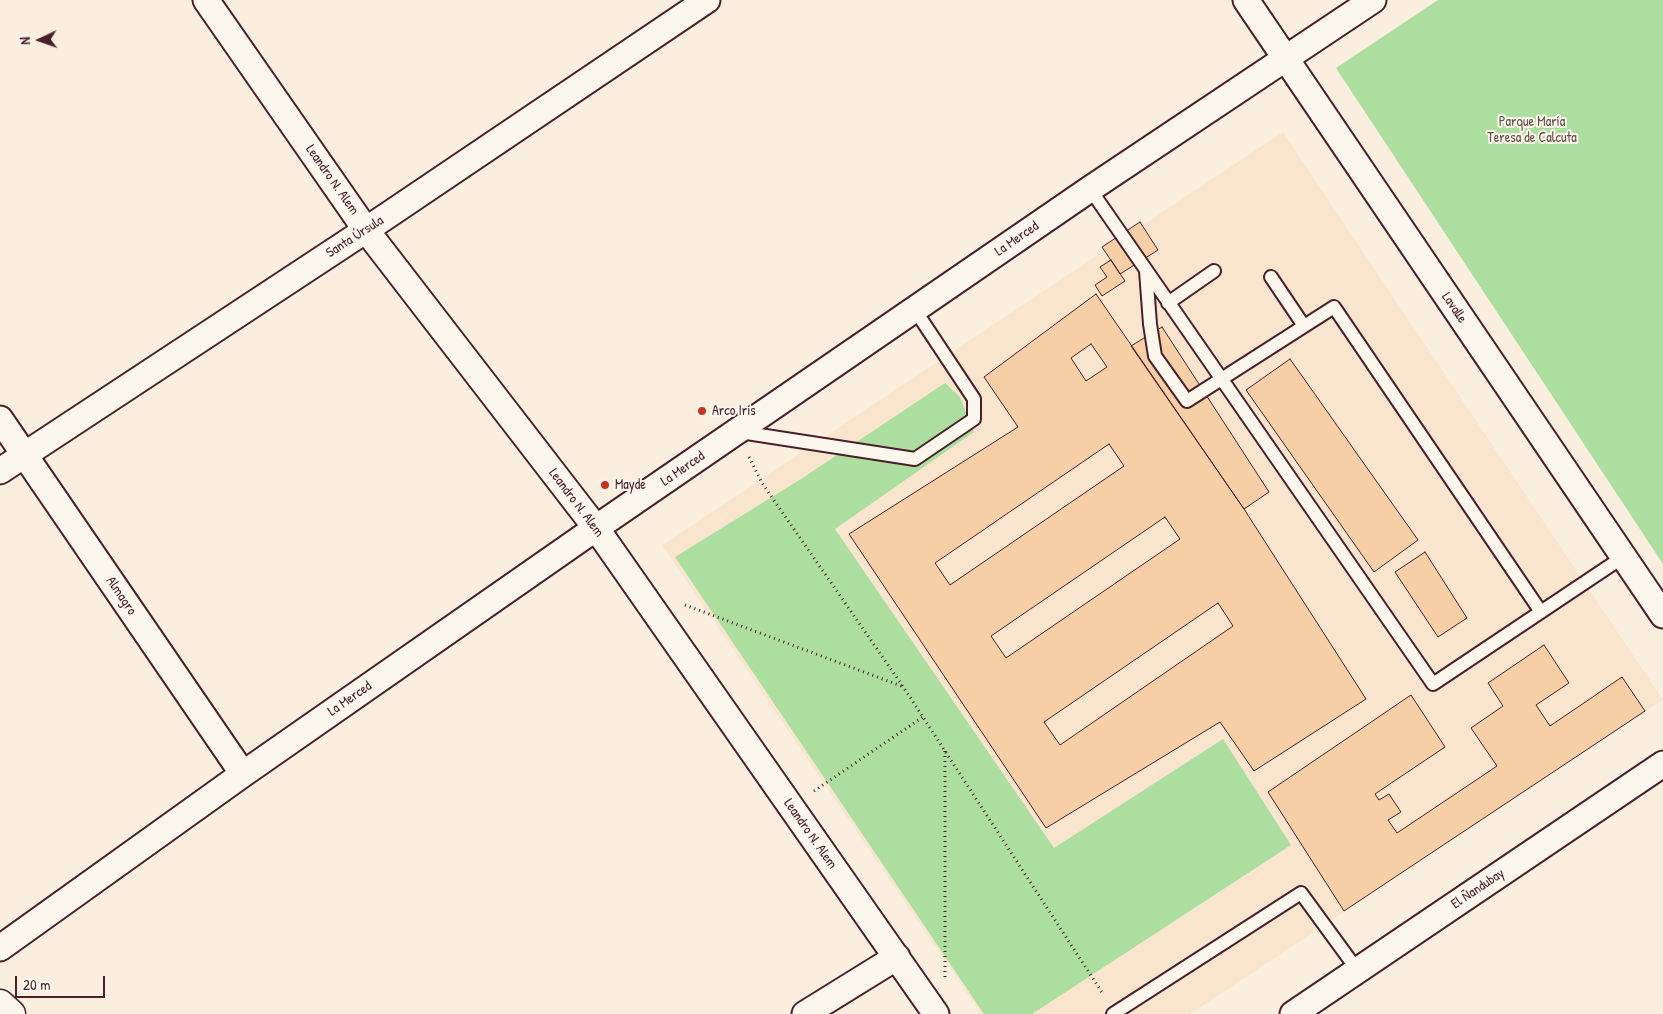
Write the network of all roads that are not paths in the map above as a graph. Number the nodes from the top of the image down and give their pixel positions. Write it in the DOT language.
graph roads {
  1 [pos="206,0"];
  2 [pos="707,0"];
  3 [pos="1246,0"];
  4 [pos="1373,0"];
  5 [pos="1285,60"];
  6 [pos="1090,189"];
  7 [pos="366,230"];
  8 [pos="1146,269"];
  9 [pos="1214,271"];
  10 [pos="1271,277"];
  11 [pos="1168,303"];
  12 [pos="915,310"];
  13 [pos="1304,326"];
  14 [pos="1221,378"];
  15 [pos="0,419"];
  16 [pos="738,431"];
  17 [pos="24,454"];
  18 [pos="0,471"];
  19 [pos="596,528"];
  20 [pos="1623,557"];
  21 [pos="1541,612"];
  22 [pos="1663,615"];
  23 [pos="1663,764"];
  24 [pos="242,774"];
  25 [pos="0,948"];
  26 [pos="896,957"];
  27 [pos="1358,971"];
  28 [pos="0,1004"];
  29 [pos="1114,1013"];
  30 [pos="11,1014"];
  31 [pos="805,1014"];
  32 [pos="936,1014"];
  33 [pos="1293,1014"];
  1 -- 7 [label="street, Leandro N. Alem"];
  2 -- 7 [label="street, Santa Úrsula"];
  3 -- 5 [label="street, Lavalle"];
  4 -- 5 [label="street, La Merced"];
  5 -- 6 [label="street, La Merced"];
  5 -- 20 [label="street, Lavalle"];
  6 -- 8 [label="lane"];
  6 -- 12 [label="street, La Merced"];
  7 -- 17 [label="street, Santa Úrsula"];
  7 -- 19 [label="street, Leandro N. Alem"];
  8 -- 11 [label="lane"];
  8 -- 14 [label="lane"];
  9 -- 11 [label="lane"];
  10 -- 13 [label="lane"];
  11 -- 14 [label="lane"];
  12 -- 16 [label="street, La Merced"];
  12 -- 16 [label="lane"];
  13 -- 14 [label="lane"];
  13 -- 21 [label="lane"];
  14 -- 21 [label="lane"];
  15 -- 17 [label="street, Almagro"];
  16 -- 19 [label="street, La Merced"];
  17 -- 18 [label="street, Santa Úrsula"];
  17 -- 24 [label="street, Almagro"];
  19 -- 24 [label="street, La Merced"];
  19 -- 26 [label="street, Leandro N. Alem"];
  20 -- 21 [label="lane"];
  20 -- 22 [label="street, Lavalle"];
  23 -- 27 [label="street, El Ñandubay"];
  24 -- 25 [label="street, La Merced"];
  26 -- 31 [label="street"];
  26 -- 32 [label="street, Leandro N. Alem"];
  27 -- 29 [label="lane"];
  27 -- 33 [label="street, El Ñandubay"];
  28 -- 30 [label="main road"];
}
